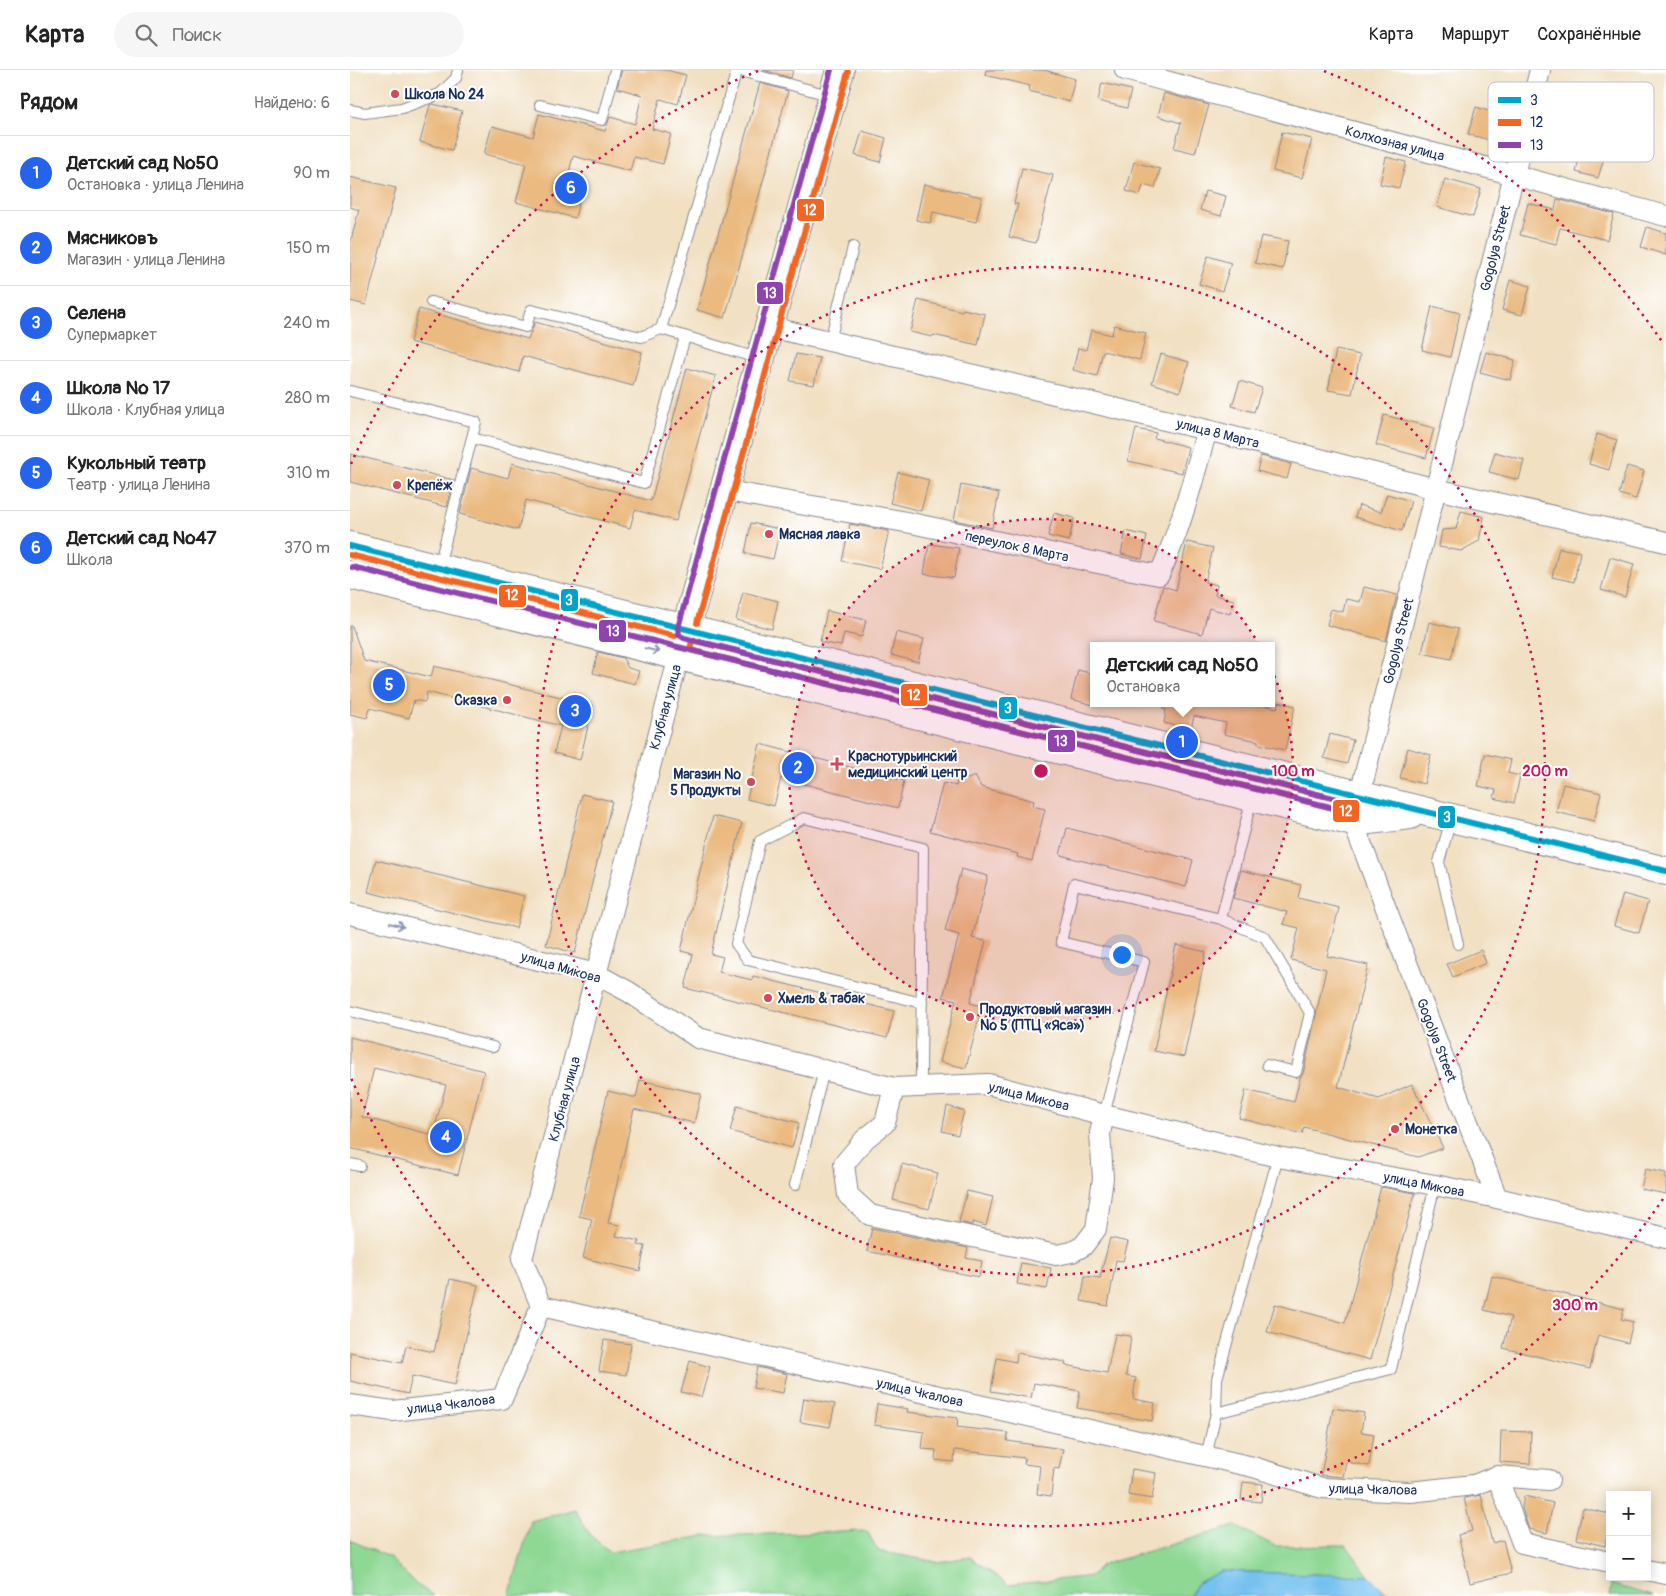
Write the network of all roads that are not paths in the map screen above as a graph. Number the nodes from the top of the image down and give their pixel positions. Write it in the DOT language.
graph roads {
  1 [pos="458,70"];
  2 [pos="615,70"];
  3 [pos="736,70"];
  4 [pos="840,70"];
  5 [pos="1125,70"];
  6 [pos="833,96"];
  7 [pos="540,105"];
  8 [pos="350,110"];
  9 [pos="1517,162"];
  10 [pos="1514,175"];
  11 [pos="1666,216"];
  12 [pos="853,247"];
  13 [pos="431,302"];
  14 [pos="770,327"];
  15 [pos="661,329"];
  16 [pos="685,337"];
  17 [pos="830,341"];
  18 [pos="760,360"];
  19 [pos="350,391"];
  20 [pos="1207,430"];
  21 [pos="472,438"];
  22 [pos="1436,489"];
  23 [pos="724,490"];
  24 [pos="1666,542"];
  25 [pos="350,546"];
  26 [pos="439,568"];
  27 [pos="350,575"];
  28 [pos="686,630"];
  29 [pos="679,656"];
  30 [pos="1253,797"];
  31 [pos="1356,809"];
  32 [pos="1439,816"];
  33 [pos="1666,871"];
  34 [pos="350,914"];
  35 [pos="1221,919"];
  36 [pos="1458,944"];
  37 [pos="596,974"];
  38 [pos="922,1003"];
  39 [pos="350,1011"];
  40 [pos="493,1047"];
  41 [pos="1267,1065"];
  42 [pos="824,1070"];
  43 [pos="920,1087"];
  44 [pos="894,1088"];
  45 [pos="1104,1115"];
  46 [pos="1278,1157"];
  47 [pos="795,1185"];
  48 [pos="1435,1185"];
  49 [pos="1497,1198"];
  50 [pos="1666,1238"];
  51 [pos="541,1306"];
  52 [pos="350,1405"];
  53 [pos="1216,1413"];
  54 [pos="1206,1457"];
  55 [pos="1497,1476"];
  56 [pos="1548,1480"];
  57 [pos="1606,1561"];
  58 [pos="1651,1571"];
  59 [pos="1666,1574"];
  1 -- 8 [label="lane"];
  2 -- 7 [label="lane"];
  3 -- 6 [label="lane"];
  3 -- 15 [label="lane"];
  4 -- 6 [label="main road, Клубная улица"];
  5 -- 10 [label="street, Колхозная улица"];
  6 -- 14 [label="main road, Клубная улица"];
  9 -- 10 [label="street, Gogolya Street"];
  10 -- 11 [label="street, Колхозная улица"];
  10 -- 22 [label="street, Gogolya Street"];
  12 -- 17 [label="lane"];
  13 -- 15 [label="lane"];
  14 -- 17 [label="street, улица 8 Марта"];
  14 -- 18 [label="main road, Клубная улица"];
  15 -- 16 [label="lane"];
  16 -- 18 [label="lane"];
  16 -- 21 [label="lane"];
  17 -- 20 [label="street, улица 8 Марта"];
  18 -- 23 [label="main road, Клубная улица"];
  19 -- 21 [label="lane"];
  20 -- 22 [label="street, улица 8 Марта"];
  20 -- 23 [label="street, переулок 8 Марта"];
  21 -- 26 [label="lane"];
  22 -- 24 [label="street, улица 8 Марта"];
  22 -- 31 [label="street, Gogolya Street"];
  23 -- 28 [label="main road, Клубная улица"];
  25 -- 26 [label="main road"];
  26 -- 28 [label="main road"];
  27 -- 29 [label="main road, one-way"];
  28 -- 29 [label="main road, Клубная улица"];
  28 -- 31 [label="main road"];
  29 -- 30 [label="main road"];
  29 -- 37 [label="street, Клубная улица"];
  30 -- 31 [label="main road"];
  30 -- 35 [label="lane"];
  31 -- 32 [label="main road"];
  31 -- 49 [label="street, Gogolya Street"];
  32 -- 33 [label="main road"];
  32 -- 36 [label="lane"];
  34 -- 37 [label="street, улица Микова, one-way"];
  35 -- 41 [label="lane"];
  35 -- 45 [label="lane"];
  37 -- 42 [label="street, улица Микова"];
  37 -- 51 [label="street, Клубная улица"];
  38 -- 38 [label="lane"];
  38 -- 43 [label="lane"];
  39 -- 40 [label="lane"];
  42 -- 44 [label="street, улица Микова"];
  42 -- 47 [label="lane"];
  43 -- 44 [label="street, улица Микова"];
  43 -- 45 [label="street, улица Микова"];
  44 -- 45 [label="street"];
  45 -- 46 [label="street, улица Микова"];
  46 -- 48 [label="street, улица Микова"];
  46 -- 53 [label="lane"];
  48 -- 49 [label="street, улица Микова"];
  48 -- 53 [label="lane"];
  49 -- 50 [label="street, улица Микова"];
  51 -- 52 [label="street, улица Чкалова"];
  51 -- 54 [label="street, улица Чкалова"];
  53 -- 54 [label="lane"];
  54 -- 55 [label="street, улица Чкалова"];
  55 -- 56 [label="street, улица Чкалова"];
  55 -- 57 [label="street"];
  58 -- 59 [label="street"];
}
